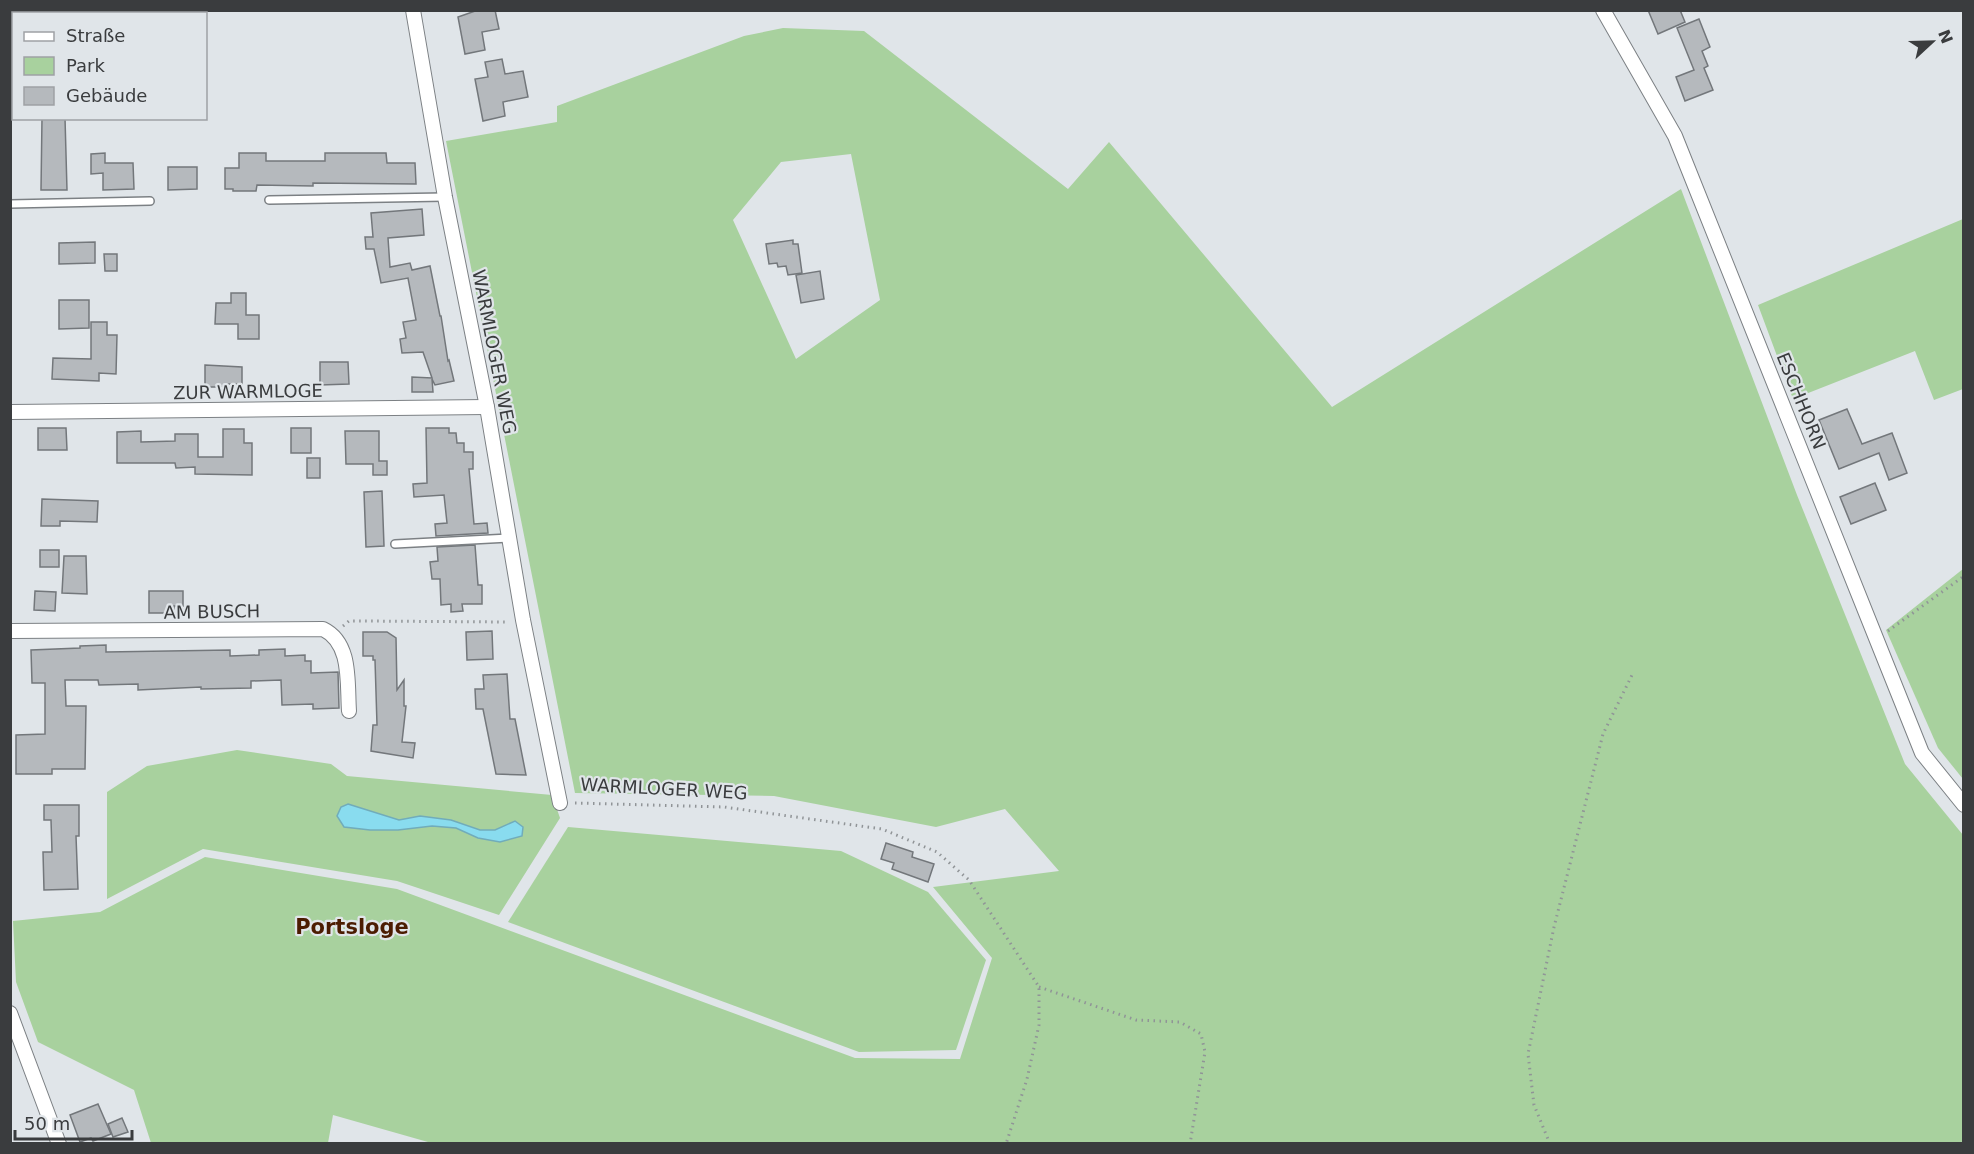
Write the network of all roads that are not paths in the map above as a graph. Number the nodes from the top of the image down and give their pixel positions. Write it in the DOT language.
graph roads {
  1 [pos="413,10"];
  2 [pos="1604,10"];
  3 [pos="445,197"];
  4 [pos="269,200"];
  5 [pos="150,201"];
  6 [pos="10,204"];
  7 [pos="487,408"];
  8 [pos="10,412"];
  9 [pos="509,538"];
  10 [pos="394,544"];
  11 [pos="10,631"];
  12 [pos="349,711"];
  13 [pos="560,802"];
  14 [pos="1964,805"];
  15 [pos="10,1013"];
  16 [pos="60,1143"];
  1 -- 3 [label="street, WARMLOGER WEG"];
  2 -- 14 [label="street, ESCHHORN"];
  3 -- 4 [label="lane"];
  3 -- 7 [label="street, WARMLOGER WEG"];
  5 -- 6 [label="lane"];
  7 -- 8 [label="street, ZUR WARMLOGE"];
  7 -- 9 [label="street, WARMLOGER WEG"];
  9 -- 10 [label="lane"];
  9 -- 13 [label="street, WARMLOGER WEG"];
  11 -- 12 [label="street, AM BUSCH"];
  15 -- 16 [label="street"];
}
